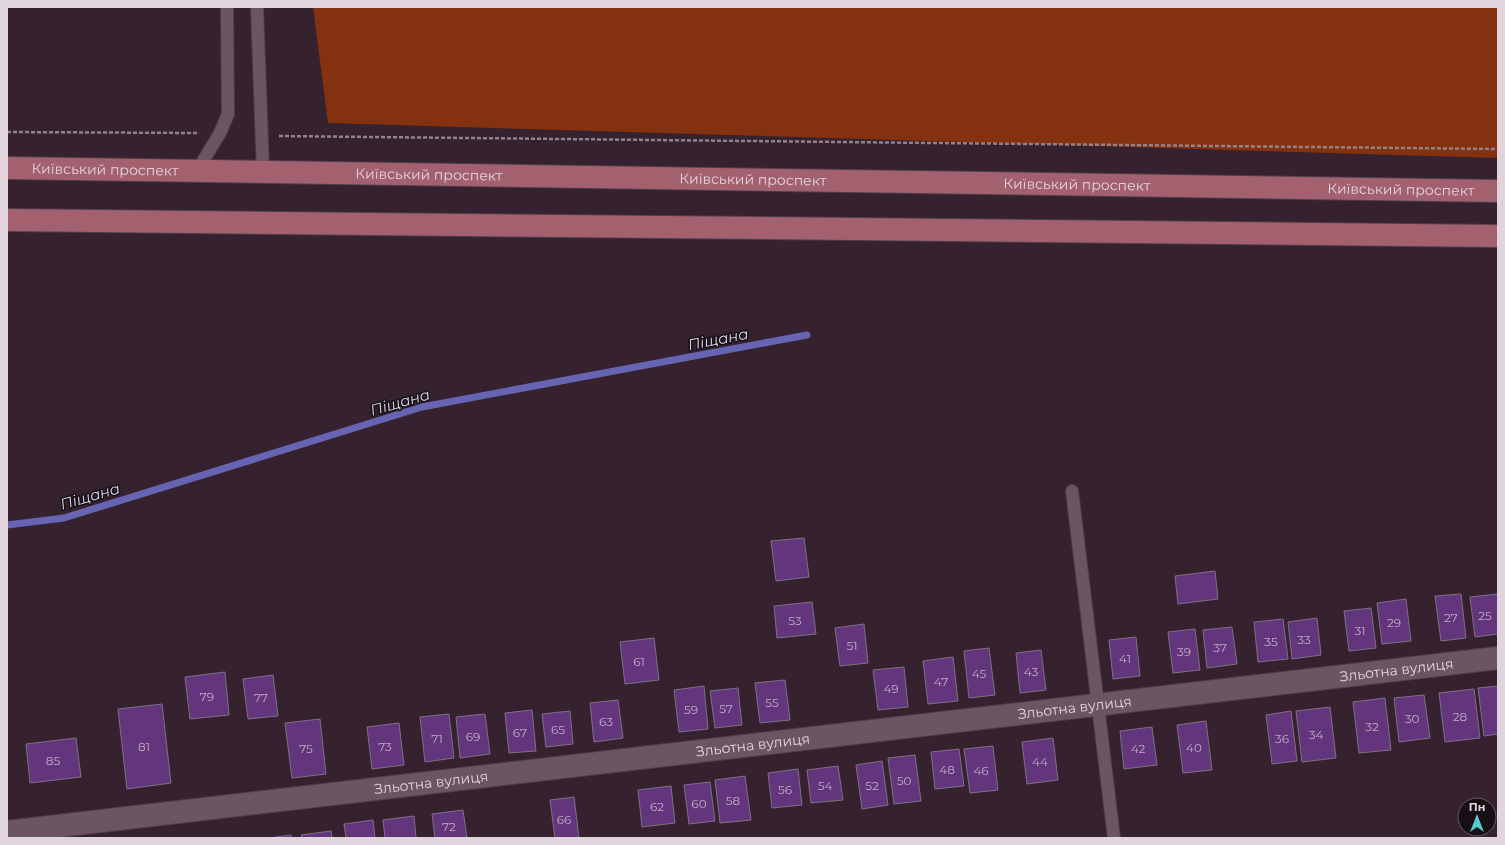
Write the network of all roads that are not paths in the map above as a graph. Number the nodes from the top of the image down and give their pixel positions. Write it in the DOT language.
graph roads {
  1 [pos="227,7"];
  2 [pos="257,7"];
  3 [pos="7,168"];
  4 [pos="197,171"];
  5 [pos="262,171"];
  6 [pos="1498,191"];
  7 [pos="9,221"];
  8 [pos="1498,236"];
  9 [pos="1072,491"];
  10 [pos="1498,658"];
  11 [pos="1098,705"];
  12 [pos="7,832"];
  13 [pos="1114,838"];
  1 -- 4 [label="lane"];
  2 -- 5 [label="lane"];
  3 -- 4 [label="main road, Київський проспект"];
  4 -- 5 [label="main road, Київський проспект"];
  5 -- 6 [label="main road, Київський проспект"];
  7 -- 8 [label="main road"];
  9 -- 11 [label="lane"];
  10 -- 11 [label="street, Зльотна вулиця"];
  11 -- 12 [label="street, Зльотна вулиця"];
  11 -- 13 [label="lane"];
}
